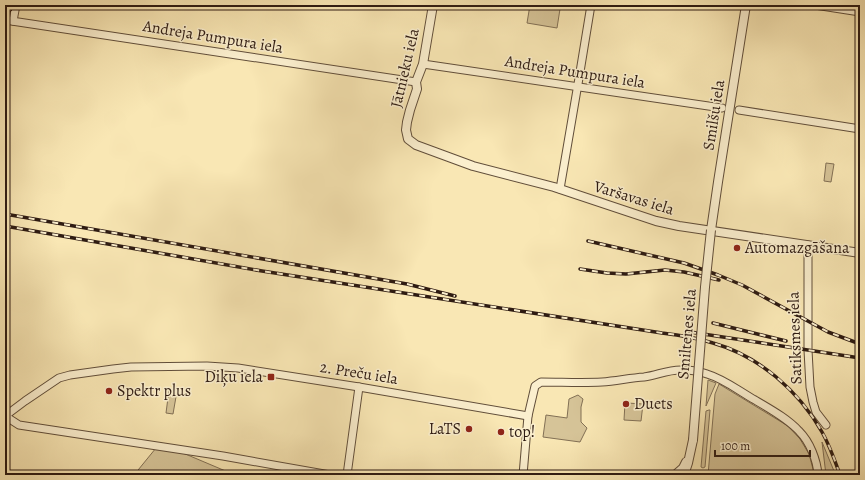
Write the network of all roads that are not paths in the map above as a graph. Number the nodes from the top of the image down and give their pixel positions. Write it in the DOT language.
graph roads {
  1 [pos="16,5"];
  2 [pos="433,5"];
  3 [pos="591,5"];
  4 [pos="746,5"];
  5 [pos="816,5"];
  6 [pos="860,12"];
  7 [pos="5,20"];
  8 [pos="13,21"];
  9 [pos="423,64"];
  10 [pos="416,82"];
  11 [pos="578,86"];
  12 [pos="722,108"];
  13 [pos="739,110"];
  14 [pos="860,129"];
  15 [pos="408,138"];
  16 [pos="560,189"];
  17 [pos="711,230"];
  18 [pos="808,245"];
  19 [pos="860,253"];
  20 [pos="358,387"];
  21 [pos="5,416"];
  22 [pos="528,416"];
  23 [pos="826,425"];
  24 [pos="693,440"];
  25 [pos="691,453"];
  26 [pos="330,475"];
  27 [pos="347,475"];
  28 [pos="523,475"];
  29 [pos="675,475"];
  30 [pos="684,475"];
  31 [pos="690,475"];
  32 [pos="818,475"];
  1 -- 8 [label="street"];
  2 -- 9 [label="street, Jātnieku iela"];
  3 -- 11 [label="street"];
  4 -- 17 [label="street, Smilšu iela"];
  5 -- 6 [label="street"];
  7 -- 8 [label="street, Andreja Pumpura iela"];
  8 -- 10 [label="street, Andreja Pumpura iela"];
  9 -- 10 [label="street, Jātnieku iela"];
  9 -- 11 [label="street, Andreja Pumpura iela"];
  10 -- 15 [label="street, Jātnieku iela"];
  11 -- 12 [label="street, Andreja Pumpura iela"];
  11 -- 16 [label="street"];
  13 -- 14 [label="street"];
  15 -- 16 [label="street, Varšavas iela"];
  16 -- 17 [label="street, Varšavas iela"];
  17 -- 18 [label="street, Varšavas iela"];
  17 -- 24 [label="street, Smiltenes iela, bridge"];
  18 -- 19 [label="street, Varšavas iela"];
  18 -- 23 [label="street, Satiksmes iela"];
  20 -- 21 [label="street, 2. Preču iela"];
  20 -- 22 [label="street, 2. Preču iela"];
  20 -- 27 [label="street"];
  21 -- 26 [label="street"];
  22 -- 28 [label="street"];
  22 -- 32 [label="street"];
  24 -- 25 [label="street, Smiltenes iela"];
  24 -- 31 [label="street, Smiltenes iela"];
  25 -- 29 [label="street, Smiltenes iela"];
  25 -- 30 [label="street, Smiltenes iela"];
}
